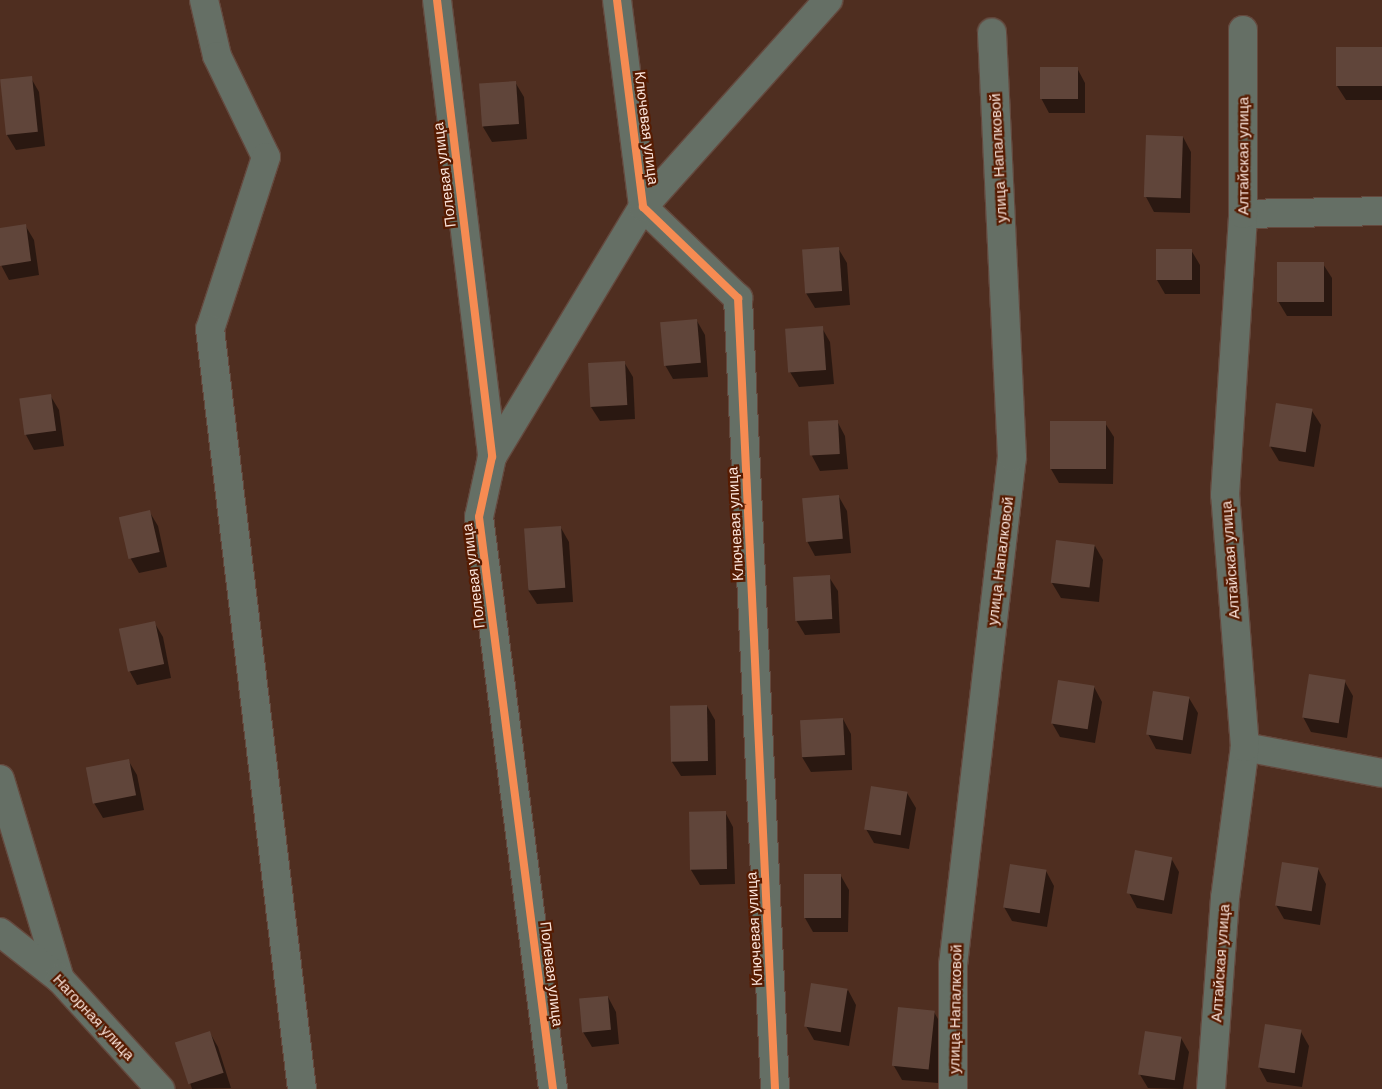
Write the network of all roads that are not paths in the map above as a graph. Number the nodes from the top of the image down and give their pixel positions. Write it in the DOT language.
graph roads {
  1 [pos="204,0"];
  2 [pos="437,0"];
  3 [pos="617,0"];
  4 [pos="828,0"];
  5 [pos="1244,30"];
  6 [pos="992,32"];
  7 [pos="643,207"];
  8 [pos="1382,212"];
  9 [pos="1243,214"];
  10 [pos="492,457"];
  11 [pos="1245,747"];
  12 [pos="1382,773"];
  13 [pos="0,779"];
  14 [pos="0,932"];
  15 [pos="60,978"];
  16 [pos="160,1089"];
  17 [pos="302,1089"];
  18 [pos="553,1089"];
  19 [pos="775,1089"];
  20 [pos="953,1089"];
  21 [pos="1211,1089"];
  1 -- 17 [label="street"];
  2 -- 10 [label="street, Полевая улица"];
  3 -- 7 [label="street, Ключевая улица"];
  4 -- 7 [label="street"];
  5 -- 9 [label="street, Алтайская улица"];
  6 -- 20 [label="street, улица Напалковой"];
  7 -- 10 [label="street"];
  7 -- 19 [label="street, Ключевая улица"];
  8 -- 9 [label="street"];
  9 -- 11 [label="street, Алтайская улица"];
  10 -- 18 [label="street, Полевая улица"];
  11 -- 12 [label="street"];
  11 -- 21 [label="street, Алтайская улица"];
  13 -- 15 [label="street"];
  14 -- 15 [label="street, Нагорная улица"];
  15 -- 16 [label="street, Нагорная улица"];
}
